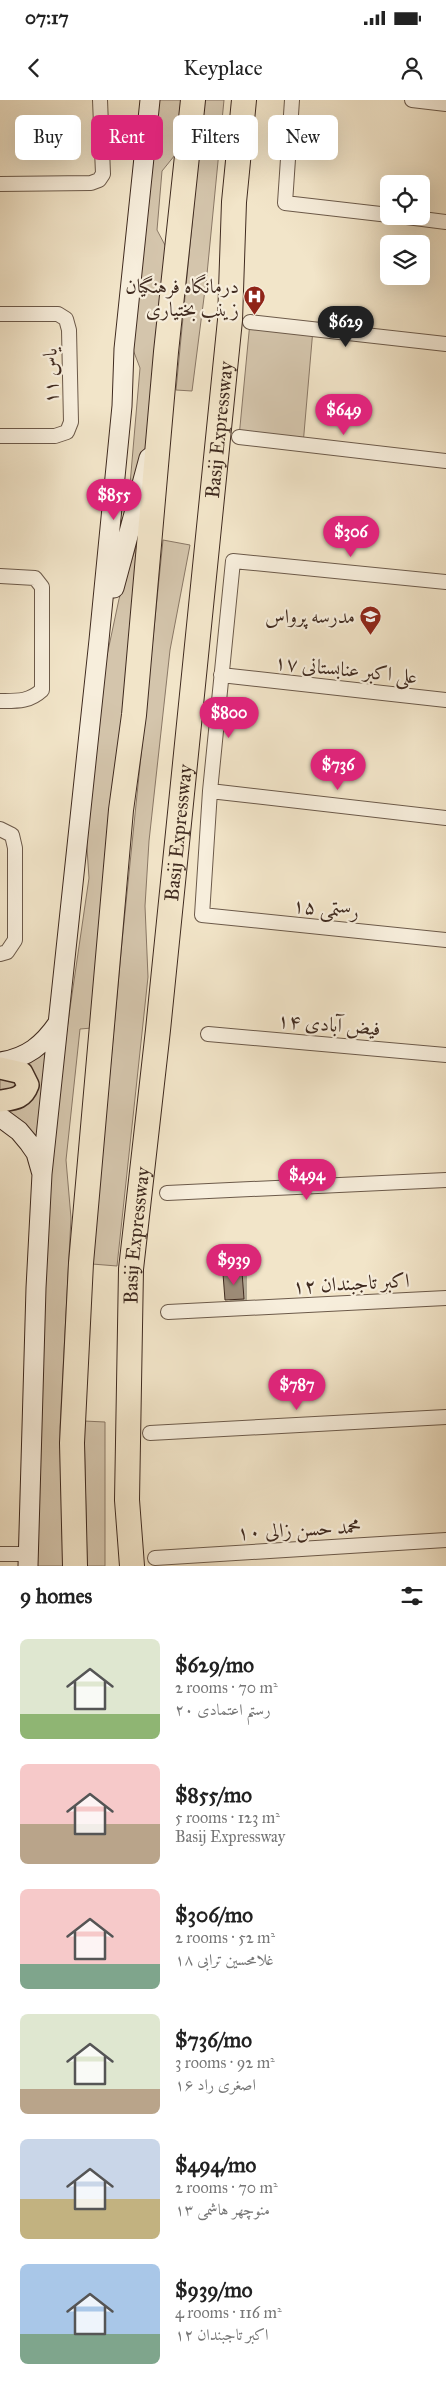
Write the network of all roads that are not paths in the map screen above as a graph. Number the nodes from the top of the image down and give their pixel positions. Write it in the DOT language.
graph roads {
  1 [pos="100,100"];
  2 [pos="150,100"];
  3 [pos="193,100"];
  4 [pos="244,100"];
  5 [pos="292,100"];
  6 [pos="412,100"];
  7 [pos="446,104"];
  8 [pos="0,184"];
  9 [pos="380,214"];
  10 [pos="430,220"];
  11 [pos="446,222"];
  12 [pos="0,314"];
  13 [pos="250,322"];
  14 [pos="446,344"];
  15 [pos="162,411"];
  16 [pos="0,436"];
  17 [pos="239,437"];
  18 [pos="446,462"];
  19 [pos="0,576"];
  20 [pos="446,582"];
  21 [pos="99,640"];
  22 [pos="221,675"];
  23 [pos="446,700"];
  24 [pos="0,701"];
  25 [pos="210,791"];
  26 [pos="446,818"];
  27 [pos="0,830"];
  28 [pos="446,940"];
  29 [pos="0,954"];
  30 [pos="60,1020"];
  31 [pos="208,1034"];
  32 [pos="446,1054"];
  33 [pos="0,1062"];
  34 [pos="0,1068"];
  35 [pos="0,1101"];
  36 [pos="0,1118"];
  37 [pos="446,1180"];
  38 [pos="42,1182"];
  39 [pos="167,1193"];
  40 [pos="446,1298"];
  41 [pos="168,1312"];
  42 [pos="446,1417"];
  43 [pos="150,1433"];
  44 [pos="446,1540"];
  45 [pos="0,1554"];
  46 [pos="155,1558"];
  47 [pos="28,1560"];
  48 [pos="75,1566"];
  49 [pos="132,1566"];
  1 -- 8 [label="street"];
  2 -- 21 [label="main road"];
  3 -- 15 [label="highway"];
  4 -- 49 [label="highway, Basij Expressway"];
  5 -- 9 [label="street"];
  6 -- 7 [label="street"];
  10 -- 11 [label="street"];
  12 -- 16 [label="street, یاس ۱۱"];
  13 -- 14 [label="street"];
  15 -- 21 [label="main road"];
  15 -- 48 [label="highway"];
  17 -- 18 [label="street"];
  19 -- 24 [label="street"];
  20 -- 22 [label="street"];
  21 -- 30 [label="main road"];
  22 -- 23 [label="street, علی اکبر عنابستانی ۱۷"];
  22 -- 25 [label="street"];
  25 -- 26 [label="street"];
  25 -- 28 [label="street, رستمی ۱۵"];
  27 -- 29 [label="street"];
  30 -- 33 [label="main road"];
  30 -- 38 [label="main road"];
  31 -- 32 [label="street, فیض آبادی ۱۴"];
  34 -- 35 [label="main road"];
  36 -- 38 [label="main road"];
  37 -- 39 [label="street"];
  38 -- 47 [label="main road"];
  40 -- 41 [label="street, اکبر تاجبندان ۱۲"];
  42 -- 43 [label="street"];
  44 -- 46 [label="street, محمد حسن زالی ۱۰"];
  45 -- 47 [label="street"];
}
